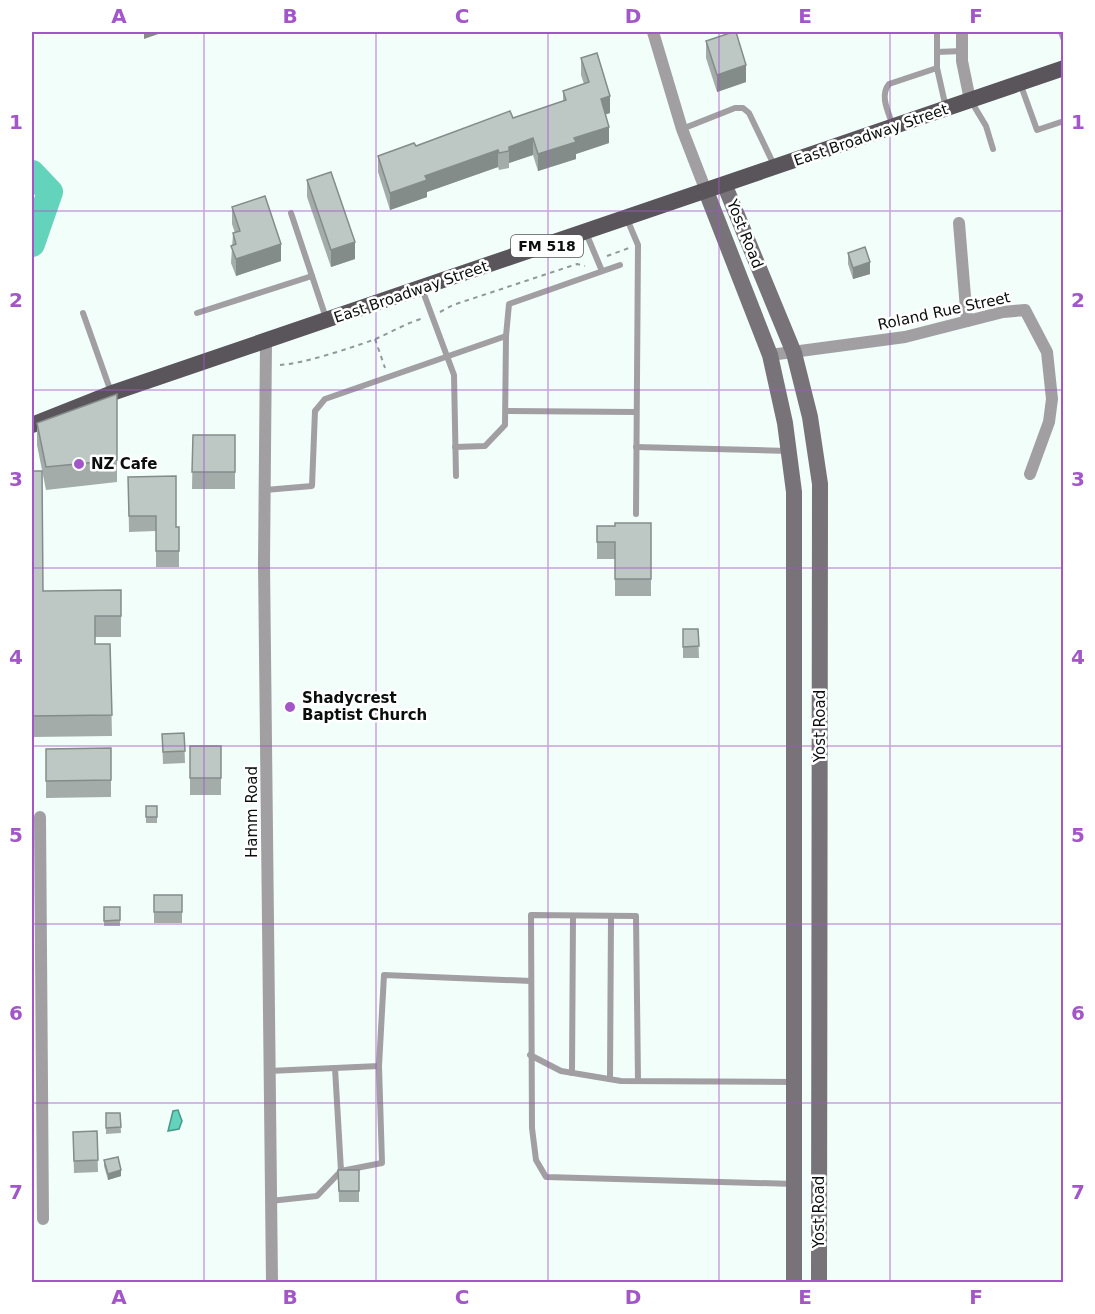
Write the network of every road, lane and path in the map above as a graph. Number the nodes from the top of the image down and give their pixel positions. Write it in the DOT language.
graph roads {
  1 [pos="653,32"];
  2 [pos="937,32"];
  3 [pos="962,32"];
  4 [pos="1060,32"];
  5 [pos="1064,40"];
  6 [pos="962,51"];
  7 [pos="937,52"];
  8 [pos="937,68"];
  9 [pos="1064,68"];
  10 [pos="1020,83"];
  11 [pos="970,100"];
  12 [pos="946,109"];
  13 [pos="1064,121"];
  14 [pos="893,127"];
  15 [pos="682,129"];
  16 [pos="993,149"];
  17 [pos="776,168"];
  18 [pos="725,186"];
  19 [pos="706,191"];
  20 [pos="291,213"];
  21 [pos="626,219"];
  22 [pos="959,223"];
  23 [pos="586,232"];
  24 [pos="638,245"];
  25 [pos="598,260"];
  26 [pos="620,265"];
  27 [pos="602,271"];
  28 [pos="312,276"];
  29 [pos="421,289"];
  30 [pos="83,313"];
  31 [pos="196,313"];
  32 [pos="431,315"];
  33 [pos="327,321"];
  34 [pos="968,321"];
  35 [pos="506,336"];
  36 [pos="375,339"];
  37 [pos="266,342"];
  38 [pos="794,353"];
  39 [pos="770,355"];
  40 [pos="447,356"];
  41 [pos="266,367"];
  42 [pos="388,377"];
  43 [pos="111,394"];
  44 [pos="506,411"];
  45 [pos="636,411"];
  46 [pos="32,425"];
  47 [pos="455,447"];
  48 [pos="636,447"];
  49 [pos="815,450"];
  50 [pos="789,451"];
  51 [pos="1030,474"];
  52 [pos="456,476"];
  53 [pos="265,489"];
  54 [pos="636,514"];
  55 [pos="795,670"];
  56 [pos="820,670"];
  57 [pos="40,817"];
  58 [pos="36,904"];
  59 [pos="573,916"];
  60 [pos="612,916"];
  61 [pos="795,938"];
  62 [pos="819,939"];
  63 [pos="531,981"];
  64 [pos="531,1055"];
  65 [pos="379,1066"];
  66 [pos="335,1068"];
  67 [pos="268,1071"];
  68 [pos="572,1073"];
  69 [pos="610,1079"];
  70 [pos="638,1081"];
  71 [pos="794,1082"];
  72 [pos="341,1171"];
  73 [pos="794,1184"];
  74 [pos="270,1201"];
  75 [pos="44,1220"];
  76 [pos="272,1282"];
  77 [pos="794,1282"];
  78 [pos="819,1282"];
  1 -- 15 [label="street"];
  2 -- 7 [label="lane"];
  3 -- 6 [label="street"];
  4 -- 5 [label="lane"];
  6 -- 7 [label="lane"];
  6 -- 11 [label="street"];
  7 -- 8 [label="lane"];
  8 -- 12 [label="lane"];
  8 -- 14 [label="lane"];
  9 -- 10 [label="main road, East Broadway Street / FM 518"];
  10 -- 11 [label="main road, East Broadway Street / FM 518"];
  10 -- 13 [label="lane"];
  11 -- 12 [label="main road, East Broadway Street / FM 518"];
  11 -- 16 [label="lane"];
  12 -- 14 [label="main road, East Broadway Street / FM 518"];
  14 -- 17 [label="main road, East Broadway Street / FM 518"];
  15 -- 17 [label="lane"];
  15 -- 19 [label="street"];
  17 -- 18 [label="main road, East Broadway Street / FM 518"];
  18 -- 19 [label="main road, East Broadway Street / FM 518"];
  18 -- 38 [label="main road, Yost Road"];
  19 -- 21 [label="main road, East Broadway Street / FM 518"];
  19 -- 39 [label="main road, Yost Road"];
  20 -- 28 [label="lane"];
  21 -- 23 [label="main road, East Broadway Street / FM 518"];
  21 -- 24 [label="lane"];
  22 -- 34 [label="street"];
  23 -- 25 [label="lane"];
  23 -- 29 [label="main road, East Broadway Street / FM 518"];
  24 -- 25 [label="path"];
  24 -- 45 [label="lane"];
  25 -- 27 [label="lane"];
  25 -- 32 [label="path"];
  26 -- 27 [label="lane"];
  27 -- 35 [label="lane"];
  28 -- 31 [label="lane"];
  28 -- 33 [label="lane"];
  29 -- 32 [label="lane"];
  29 -- 33 [label="main road, East Broadway Street / FM 518"];
  30 -- 43 [label="lane"];
  32 -- 36 [label="path"];
  32 -- 40 [label="lane"];
  33 -- 37 [label="main road, East Broadway Street / FM 518"];
  34 -- 38 [label="street, Roland Rue Street"];
  34 -- 51 [label="street, Roland Rue Street"];
  35 -- 40 [label="lane"];
  35 -- 44 [label="lane"];
  36 -- 41 [label="path"];
  36 -- 42 [label="path"];
  37 -- 41 [label="street, Hamm Road"];
  37 -- 43 [label="main road, East Broadway Street / FM 518"];
  38 -- 39 [label="street, Roland Rue Street"];
  38 -- 49 [label="main road, Yost Road"];
  39 -- 50 [label="main road, Yost Road"];
  40 -- 42 [label="lane"];
  40 -- 47 [label="lane"];
  41 -- 53 [label="street, Hamm Road"];
  42 -- 53 [label="lane"];
  43 -- 46 [label="main road, East Broadway Street / FM 518"];
  44 -- 45 [label="lane"];
  44 -- 47 [label="lane"];
  45 -- 48 [label="lane"];
  47 -- 52 [label="lane"];
  48 -- 50 [label="lane"];
  48 -- 54 [label="lane"];
  49 -- 50 [label="main road"];
  49 -- 56 [label="main road, Yost Road"];
  50 -- 55 [label="main road, Yost Road"];
  53 -- 67 [label="street, Hamm Road"];
  55 -- 56 [label="main road"];
  55 -- 61 [label="main road, Yost Road"];
  56 -- 62 [label="main road, Yost Road"];
  57 -- 58 [label="street"];
  58 -- 75 [label="street"];
  59 -- 60 [label="lane"];
  59 -- 63 [label="lane"];
  59 -- 68 [label="lane"];
  60 -- 69 [label="lane"];
  60 -- 70 [label="lane"];
  61 -- 62 [label="main road"];
  61 -- 71 [label="main road, Yost Road"];
  62 -- 78 [label="main road, Yost Road"];
  63 -- 64 [label="lane"];
  63 -- 65 [label="lane"];
  64 -- 68 [label="lane"];
  64 -- 73 [label="lane"];
  65 -- 66 [label="lane"];
  65 -- 72 [label="lane"];
  66 -- 67 [label="lane"];
  66 -- 72 [label="lane"];
  67 -- 74 [label="street, Hamm Road"];
  68 -- 69 [label="lane"];
  69 -- 70 [label="lane"];
  70 -- 71 [label="lane"];
  71 -- 73 [label="main road, Yost Road"];
  72 -- 74 [label="lane"];
  73 -- 77 [label="main road, Yost Road"];
  74 -- 76 [label="street, Hamm Road"];
}
